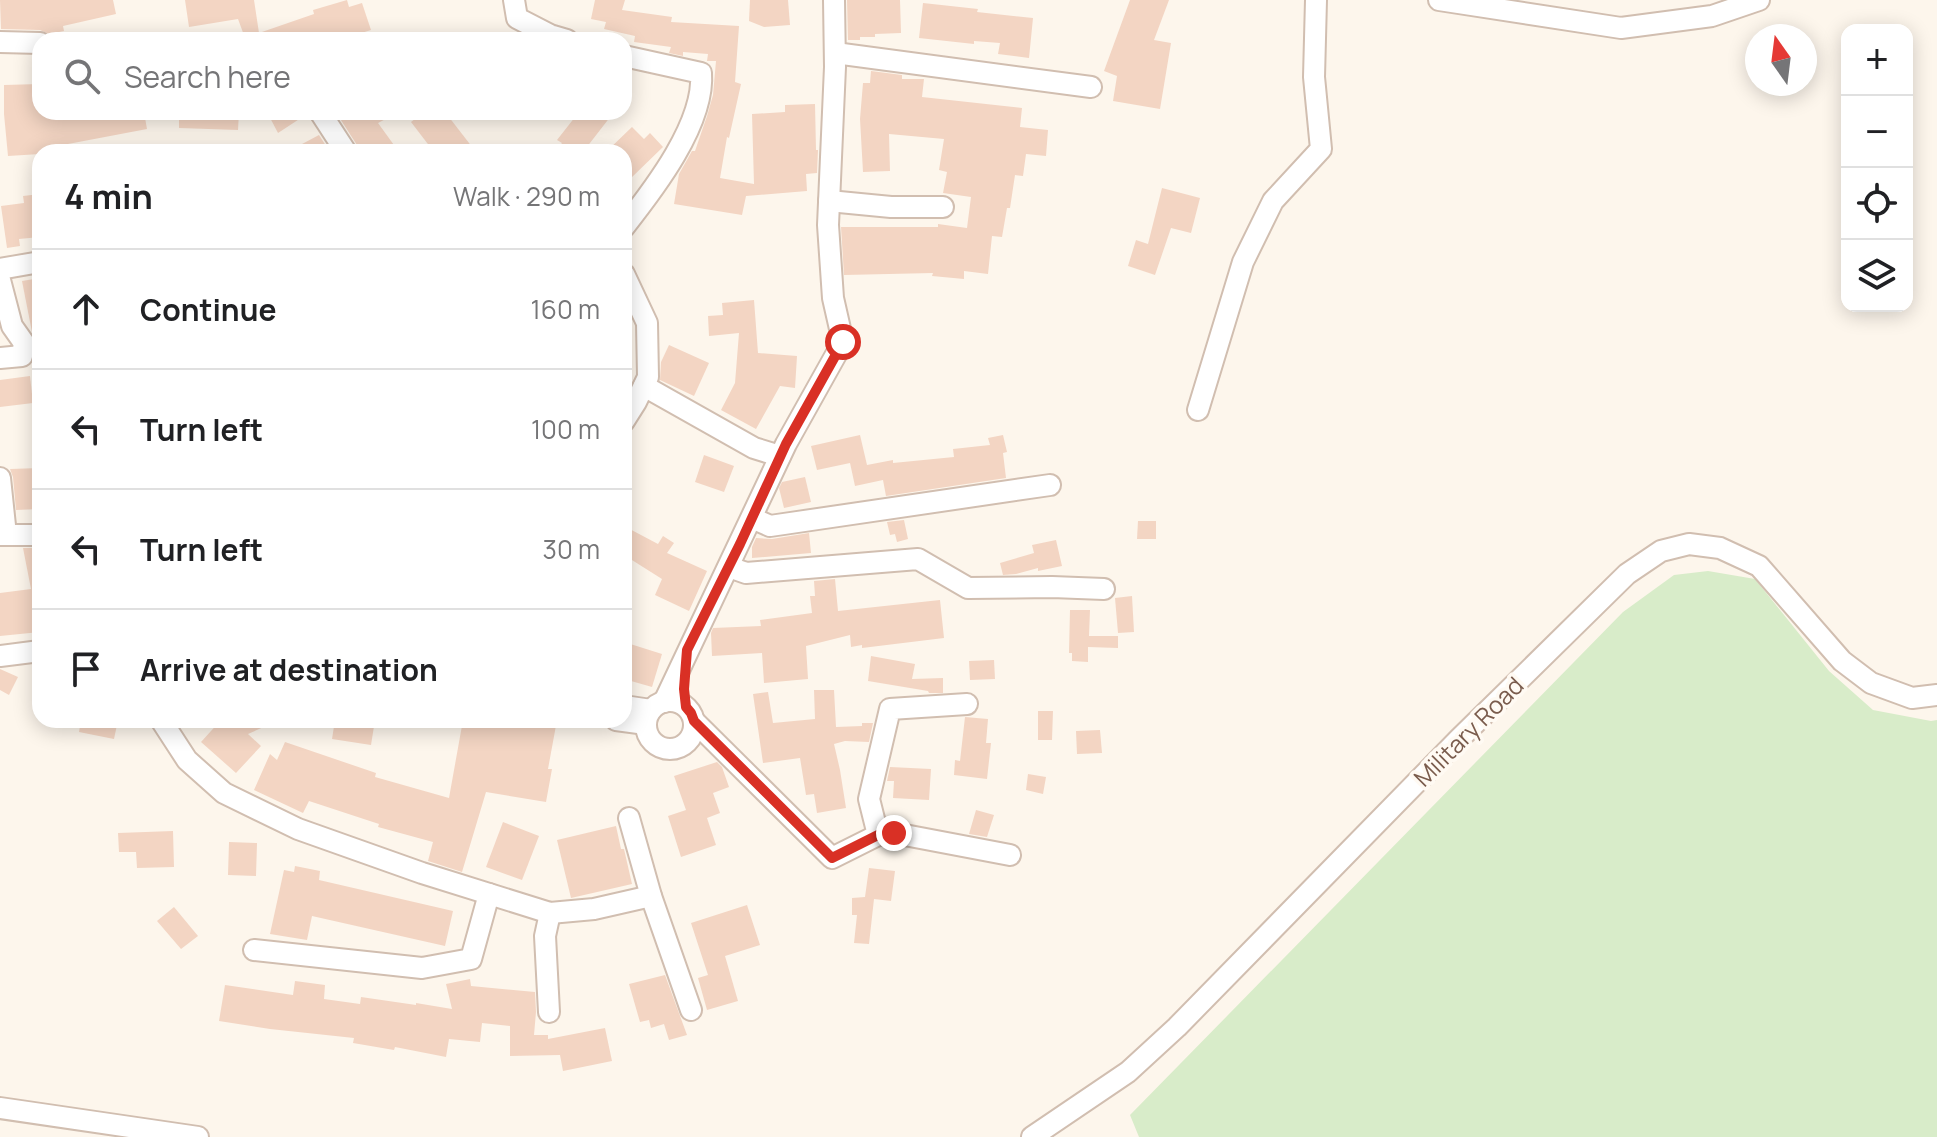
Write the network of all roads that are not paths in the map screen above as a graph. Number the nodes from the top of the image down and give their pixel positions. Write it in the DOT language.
graph roads {
  1 [pos="514,0"];
  2 [pos="834,0"];
  3 [pos="1316,0"];
  4 [pos="1439,0"];
  5 [pos="1759,0"];
  6 [pos="544,32"];
  7 [pos="0,42"];
  8 [pos="32,43"];
  9 [pos="835,53"];
  10 [pos="632,58"];
  11 [pos="1091,87"];
  12 [pos="325,120"];
  13 [pos="341,144"];
  14 [pos="829,201"];
  15 [pos="943,207"];
  16 [pos="632,217"];
  17 [pos="32,263"];
  18 [pos="0,269"];
  19 [pos="0,280"];
  20 [pos="632,291"];
  21 [pos="0,358"];
  22 [pos="644,386"];
  23 [pos="632,408"];
  24 [pos="1198,410"];
  25 [pos="780,456"];
  26 [pos="0,478"];
  27 [pos="1050,485"];
  28 [pos="752,518"];
  29 [pos="3,535"];
  30 [pos="32,535"];
  31 [pos="729,567"];
  32 [pos="1104,589"];
  33 [pos="687,650"];
  34 [pos="32,652"];
  35 [pos="0,656"];
  36 [pos="1937,695"];
  37 [pos="967,704"];
  38 [pos="632,708"];
  39 [pos="654,712"];
  40 [pos="690,714"];
  41 [pos="632,717"];
  42 [pos="166,728"];
  43 [pos="629,818"];
  44 [pos="878,835"];
  45 [pos="1010,855"];
  46 [pos="489,894"];
  47 [pos="651,896"];
  48 [pos="550,913"];
  49 [pos="254,950"];
  50 [pos="691,1010"];
  51 [pos="549,1012"];
  52 [pos="0,1108"];
  53 [pos="198,1137"];
  54 [pos="1032,1137"];
  1 -- 6 [label="street"];
  2 -- 9 [label="street"];
  3 -- 24 [label="street"];
  4 -- 5 [label="street"];
  7 -- 8 [label="street"];
  9 -- 11 [label="street"];
  9 -- 14 [label="street"];
  10 -- 16 [label="street"];
  12 -- 13 [label="street"];
  14 -- 15 [label="street"];
  14 -- 25 [label="street"];
  17 -- 18 [label="street"];
  19 -- 21 [label="street"];
  20 -- 22 [label="street"];
  22 -- 23 [label="street"];
  22 -- 25 [label="street"];
  25 -- 28 [label="street"];
  26 -- 29 [label="street"];
  27 -- 28 [label="street"];
  28 -- 31 [label="street"];
  29 -- 30 [label="street"];
  31 -- 32 [label="street"];
  31 -- 33 [label="street"];
  33 -- 39 [label="street"];
  33 -- 40 [label="street"];
  34 -- 35 [label="street"];
  36 -- 54 [label="street, Military Road"];
  37 -- 44 [label="street"];
  38 -- 39 [label="street"];
  39 -- 40 [label="street"];
  39 -- 40 [label="street"];
  39 -- 41 [label="street"];
  40 -- 44 [label="street"];
  42 -- 46 [label="street"];
  43 -- 47 [label="street"];
  44 -- 45 [label="street"];
  46 -- 48 [label="street"];
  46 -- 49 [label="street"];
  47 -- 48 [label="street"];
  47 -- 50 [label="street"];
  48 -- 51 [label="street"];
  52 -- 53 [label="street"];
}
